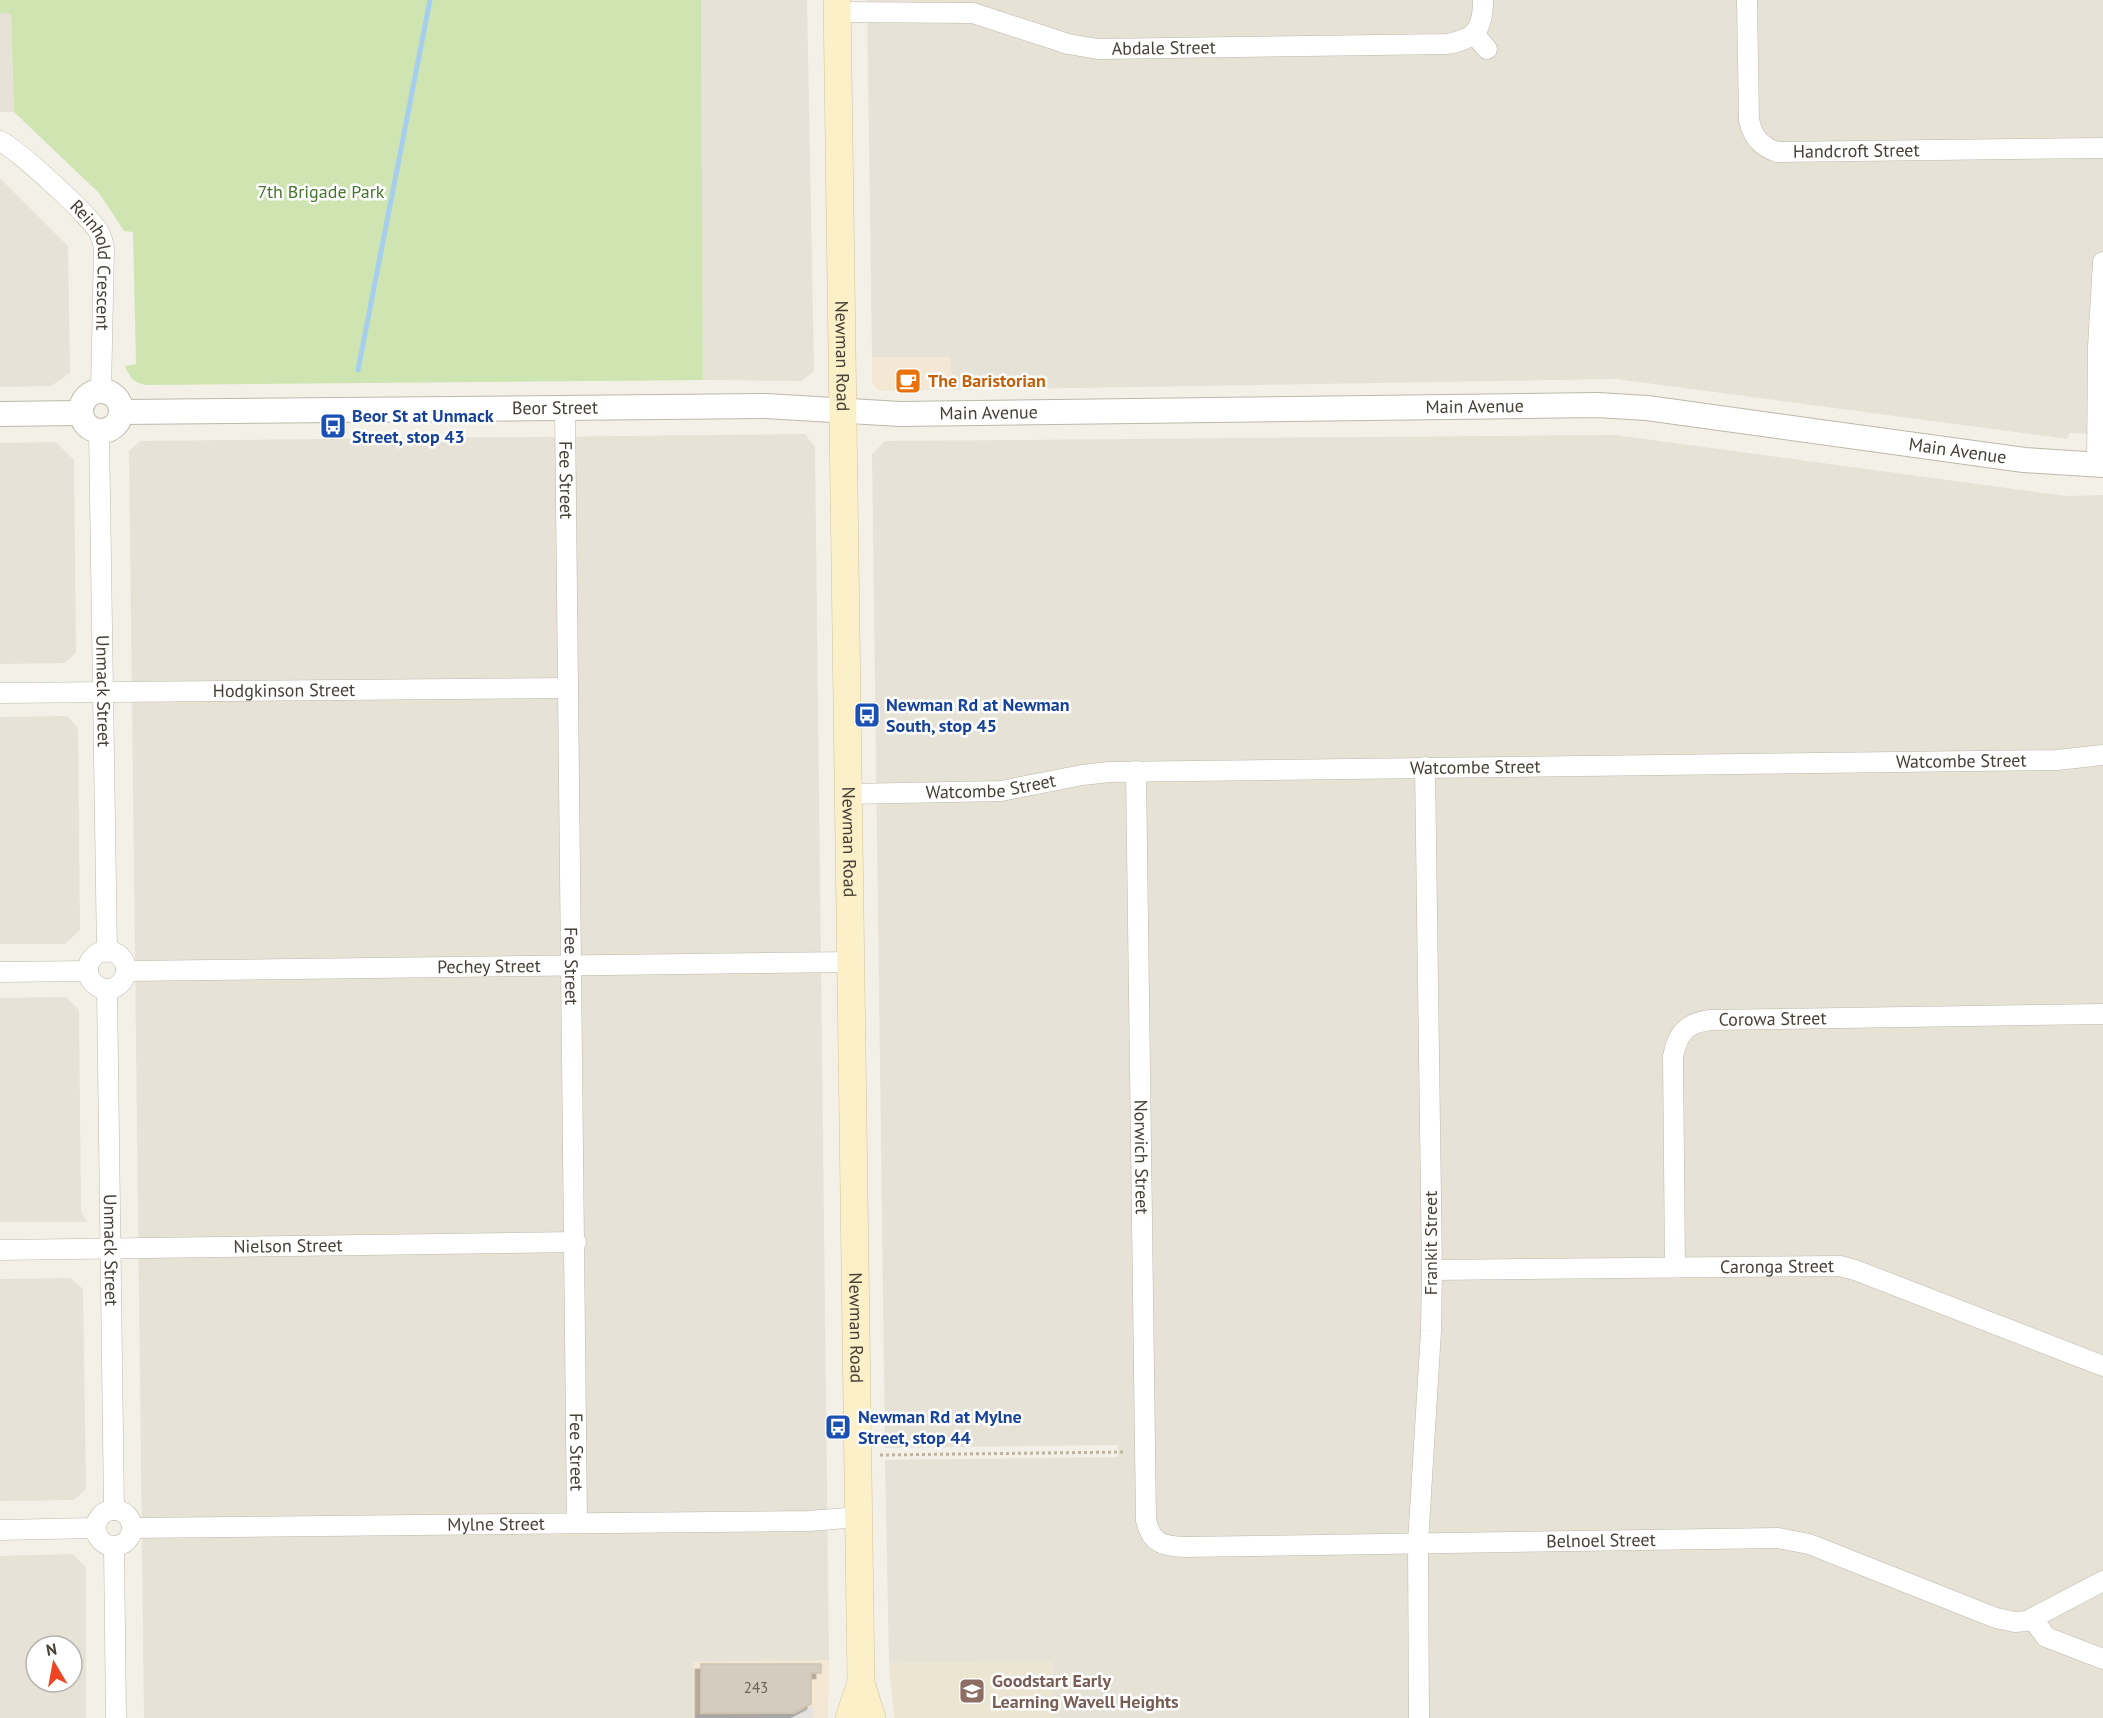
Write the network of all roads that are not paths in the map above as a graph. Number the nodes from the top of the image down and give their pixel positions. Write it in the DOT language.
graph roads {
  1 [pos="1482,0"];
  2 [pos="1747,0"];
  3 [pos="837,6"];
  4 [pos="0,141"];
  5 [pos="2103,148"];
  6 [pos="2103,262"];
  7 [pos="2102,296"];
  8 [pos="101,392"];
  9 [pos="565,408"];
  10 [pos="843,410"];
  11 [pos="121,412"];
  12 [pos="81,413"];
  13 [pos="0,414"];
  14 [pos="99,431"];
  15 [pos="2100,465"];
  16 [pos="568,688"];
  17 [pos="104,692"];
  18 [pos="0,693"];
  19 [pos="2103,755"];
  20 [pos="1425,767"];
  21 [pos="1136,771"];
  22 [pos="849,794"];
  23 [pos="107,951"];
  24 [pos="851,962"];
  25 [pos="572,966"];
  26 [pos="88,971"];
  27 [pos="126,971"];
  28 [pos="0,972"];
  29 [pos="107,989"];
  30 [pos="2103,1014"];
  31 [pos="576,1242"];
  32 [pos="110,1249"];
  33 [pos="0,1250"];
  34 [pos="1675,1268"];
  35 [pos="1432,1270"];
  36 [pos="2103,1366"];
  37 [pos="114,1510"];
  38 [pos="860,1517"];
  39 [pos="577,1523"];
  40 [pos="95,1528"];
  41 [pos="132,1528"];
  42 [pos="0,1530"];
  43 [pos="1155,1540"];
  44 [pos="1418,1543"];
  45 [pos="114,1547"];
  46 [pos="2103,1581"];
  47 [pos="2032,1618"];
  48 [pos="2103,1659"];
  49 [pos="861,1683"];
  50 [pos="116,1718"];
  51 [pos="849,1718"];
  52 [pos="872,1718"];
  53 [pos="1419,1718"];
  1 -- 3 [label="street, Abdale Street"];
  2 -- 5 [label="street, Handcroft Street"];
  3 -- 10 [label="main road, Newman Road"];
  4 -- 8 [label="street, Reinhold Crescent"];
  6 -- 7 [label="street"];
  7 -- 15 [label="street"];
  8 -- 11 [label="street"];
  8 -- 12 [label="street"];
  9 -- 10 [label="street, Beor Street"];
  9 -- 11 [label="street, Beor Street"];
  9 -- 16 [label="street, Fee Street"];
  10 -- 15 [label="street, Main Avenue"];
  10 -- 22 [label="main road, Newman Road"];
  11 -- 14 [label="street"];
  12 -- 13 [label="street"];
  12 -- 14 [label="street"];
  14 -- 17 [label="street, Unmack Street"];
  16 -- 17 [label="street, Hodgkinson Street"];
  16 -- 25 [label="street, Fee Street"];
  17 -- 18 [label="street, Hodgkinson Street"];
  17 -- 23 [label="street, Unmack Street"];
  19 -- 20 [label="street, Watcombe Street"];
  20 -- 21 [label="street, Watcombe Street"];
  20 -- 35 [label="street, Frankit Street"];
  21 -- 22 [label="street, Watcombe Street"];
  21 -- 43 [label="street, Norwich Street"];
  22 -- 24 [label="main road, Newman Road"];
  23 -- 26 [label="street"];
  23 -- 27 [label="street"];
  24 -- 25 [label="street, Pechey Street"];
  24 -- 38 [label="main road, Newman Road"];
  25 -- 27 [label="street, Pechey Street"];
  25 -- 31 [label="street, Fee Street"];
  26 -- 28 [label="street"];
  26 -- 29 [label="street"];
  27 -- 29 [label="street"];
  29 -- 32 [label="street, Unmack Street"];
  30 -- 34 [label="street, Corowa Street"];
  31 -- 32 [label="street, Nielson Street"];
  31 -- 39 [label="street, Fee Street"];
  32 -- 33 [label="street, Nielson Street"];
  32 -- 37 [label="street, Unmack Street"];
  34 -- 35 [label="street, Caronga Street"];
  34 -- 36 [label="street, Caronga Street"];
  35 -- 44 [label="street, Frankit Street"];
  37 -- 40 [label="street"];
  37 -- 41 [label="street"];
  38 -- 39 [label="street, Mylne Street"];
  38 -- 49 [label="main road, Newman Road"];
  39 -- 41 [label="street, Mylne Street"];
  40 -- 42 [label="street"];
  40 -- 45 [label="street"];
  41 -- 45 [label="street"];
  43 -- 44 [label="street, Belnoel Street"];
  44 -- 47 [label="street, Belnoel Street"];
  44 -- 53 [label="street, Frankit Street"];
  45 -- 50 [label="street"];
  46 -- 47 [label="street, Belnoel Street"];
  47 -- 48 [label="street"];
  49 -- 51 [label="main road, Newman Road"];
  49 -- 52 [label="main road, Newman Road"];
}
